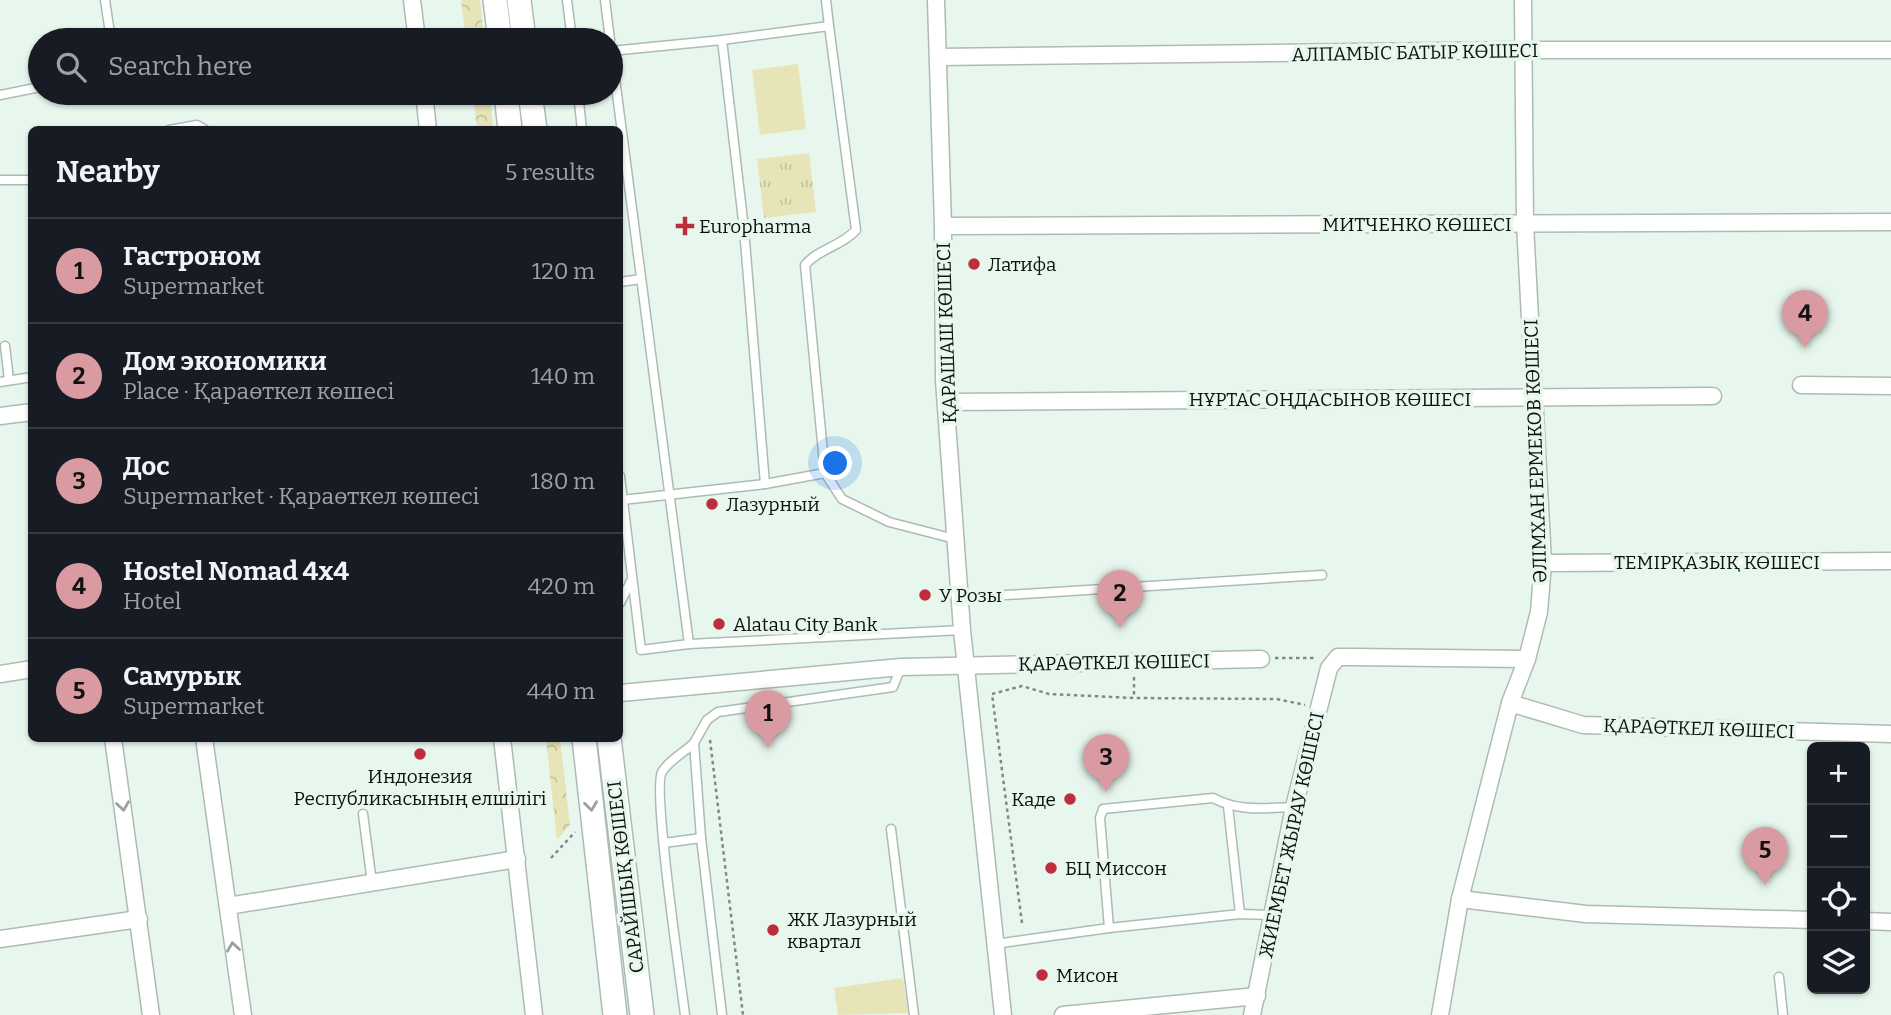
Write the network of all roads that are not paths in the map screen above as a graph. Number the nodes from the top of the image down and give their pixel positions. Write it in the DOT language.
graph roads {
  1 [pos="105,0"];
  2 [pos="412,0"];
  3 [pos="495,0"];
  4 [pos="519,0"];
  5 [pos="567,0"];
  6 [pos="605,0"];
  7 [pos="826,0"];
  8 [pos="936,0"];
  9 [pos="1523,0"];
  10 [pos="830,26"];
  11 [pos="109,28"];
  12 [pos="416,28"];
  13 [pos="498,28"];
  14 [pos="522,28"];
  15 [pos="570,28"];
  16 [pos="608,28"];
  17 [pos="722,40"];
  18 [pos="623,49"];
  19 [pos="1525,50"];
  20 [pos="1891,50"];
  21 [pos="939,57"];
  22 [pos="28,89"];
  23 [pos="0,95"];
  24 [pos="425,105"];
  25 [pos="507,105"];
  26 [pos="532,105"];
  27 [pos="579,105"];
  28 [pos="618,105"];
  29 [pos="428,126"];
  30 [pos="510,126"];
  31 [pos="534,126"];
  32 [pos="582,126"];
  33 [pos="621,126"];
  34 [pos="623,142"];
  35 [pos="0,180"];
  36 [pos="28,180"];
  37 [pos="1891,222"];
  38 [pos="1525,224"];
  39 [pos="943,226"];
  40 [pos="641,279"];
  41 [pos="623,282"];
  42 [pos="5,346"];
  43 [pos="28,378"];
  44 [pos="5,381"];
  45 [pos="1801,385"];
  46 [pos="1891,386"];
  47 [pos="1713,396"];
  48 [pos="1533,398"];
  49 [pos="947,402"];
  50 [pos="28,412"];
  51 [pos="0,416"];
  52 [pos="825,473"];
  53 [pos="765,484"];
  54 [pos="670,495"];
  55 [pos="623,500"];
  56 [pos="623,508"];
  57 [pos="955,539"];
  58 [pos="1891,561"];
  59 [pos="1543,563"];
  60 [pos="1322,575"];
  61 [pos="632,580"];
  62 [pos="623,597"];
  63 [pos="959,598"];
  64 [pos="962,630"];
  65 [pos="689,644"];
  66 [pos="1261,659"];
  67 [pos="1527,659"];
  68 [pos="967,666"];
  69 [pos="901,667"];
  70 [pos="28,670"];
  71 [pos="0,674"];
  72 [pos="623,693"];
  73 [pos="1510,703"];
  74 [pos="1891,734"];
  75 [pos="114,742"];
  76 [pos="205,742"];
  77 [pos="502,742"];
  78 [pos="609,742"];
  79 [pos="694,743"];
  80 [pos="584,747"];
  81 [pos="1227,806"];
  82 [pos="1294,807"];
  83 [pos="363,814"];
  84 [pos="891,829"];
  85 [pos="701,838"];
  86 [pos="664,843"];
  87 [pos="517,859"];
  88 [pos="372,883"];
  89 [pos="1460,899"];
  90 [pos="228,906"];
  91 [pos="1240,914"];
  92 [pos="1272,915"];
  93 [pos="139,919"];
  94 [pos="1807,920"];
  95 [pos="1870,921"];
  96 [pos="1891,922"];
  97 [pos="1109,928"];
  98 [pos="0,939"];
  99 [pos="995,944"];
  100 [pos="634,947"];
  101 [pos="1779,977"];
  102 [pos="1257,996"];
  103 [pos="151,1015"];
  104 [pos="243,1015"];
  105 [pos="534,1015"];
  106 [pos="615,1015"];
  107 [pos="642,1015"];
  108 [pos="685,1015"];
  109 [pos="722,1015"];
  110 [pos="914,1015"];
  111 [pos="1003,1015"];
  112 [pos="1063,1015"];
  113 [pos="1252,1015"];
  114 [pos="1440,1015"];
  115 [pos="1783,1015"];
  1 -- 11 [label="lane"];
  2 -- 12 [label="street"];
  3 -- 13 [label="main road"];
  4 -- 14 [label="main road"];
  5 -- 15 [label="lane"];
  6 -- 16 [label="lane"];
  7 -- 10 [label="lane"];
  8 -- 21 [label="street, ҚАРАШАШ КӨШЕСІ"];
  9 -- 19 [label="street, ӘЛІМХАН ЕРМЕКОВ КӨШЕСІ"];
  10 -- 17 [label="lane"];
  10 -- 52 [label="lane"];
  17 -- 18 [label="lane"];
  17 -- 53 [label="lane"];
  19 -- 20 [label="street, АЛПАМЫС БАТЫР КӨШЕСІ"];
  19 -- 21 [label="street, АЛПАМЫС БАТЫР КӨШЕСІ"];
  19 -- 38 [label="street, ӘЛІМХАН ЕРМЕКОВ КӨШЕСІ"];
  21 -- 39 [label="street, ҚАРАШАШ КӨШЕСІ"];
  22 -- 23 [label="lane"];
  24 -- 29 [label="street"];
  25 -- 30 [label="main road"];
  26 -- 31 [label="main road"];
  27 -- 32 [label="lane"];
  28 -- 33 [label="lane"];
  34 -- 40 [label="lane"];
  35 -- 36 [label="lane"];
  37 -- 38 [label="street, МИТЧЕНКО КӨШЕСІ"];
  38 -- 39 [label="street, МИТЧЕНКО КӨШЕСІ"];
  38 -- 48 [label="street, ӘЛІМХАН ЕРМЕКОВ КӨШЕСІ"];
  39 -- 49 [label="street, ҚАРАШАШ КӨШЕСІ"];
  40 -- 41 [label="lane"];
  40 -- 54 [label="lane"];
  42 -- 44 [label="lane"];
  43 -- 44 [label="lane"];
  45 -- 46 [label="street"];
  47 -- 48 [label="street, НҰРТАС ОҢДАСЫНОВ КӨШЕСІ"];
  48 -- 49 [label="street, НҰРТАС ОҢДАСЫНОВ КӨШЕСІ"];
  48 -- 59 [label="street, ӘЛІМХАН ЕРМЕКОВ КӨШЕСІ"];
  49 -- 57 [label="street, ҚАРАШАШ КӨШЕСІ"];
  50 -- 51 [label="street"];
  52 -- 53 [label="lane"];
  52 -- 57 [label="lane"];
  53 -- 54 [label="lane"];
  54 -- 55 [label="lane"];
  54 -- 65 [label="lane"];
  56 -- 61 [label="lane"];
  57 -- 63 [label="street, ҚАРАШАШ КӨШЕСІ"];
  58 -- 59 [label="street, ТЕМІРҚАЗЫҚ КӨШЕСІ"];
  59 -- 67 [label="street, ӘЛІМХАН ЕРМЕКОВ КӨШЕСІ"];
  60 -- 63 [label="lane"];
  61 -- 62 [label="lane"];
  61 -- 65 [label="lane"];
  63 -- 64 [label="street, ҚАРАШАШ КӨШЕСІ"];
  64 -- 65 [label="lane"];
  64 -- 68 [label="street, ҚАРАШАШ КӨШЕСІ"];
  66 -- 68 [label="street, ҚАРАӨТКЕЛ КӨШЕСІ"];
  67 -- 73 [label="street, ӘЛІМХАН ЕРМЕКОВ КӨШЕСІ"];
  67 -- 82 [label="street, ЖИЕМБЕТ ЖЫРАУ КӨШЕСІ"];
  68 -- 69 [label="street, ҚАРАӨТКЕЛ КӨШЕСІ"];
  68 -- 99 [label="street, ҚАРАШАШ КӨШЕСІ"];
  69 -- 72 [label="street, ҚАРАӨТКЕЛ КӨШЕСІ"];
  69 -- 79 [label="lane"];
  70 -- 71 [label="street"];
  73 -- 74 [label="street, ҚАРАӨТКЕЛ КӨШЕСІ"];
  73 -- 89 [label="street, ӘЛІМХАН ЕРМЕКОВ КӨШЕСІ"];
  75 -- 93 [label="street, one-way"];
  76 -- 90 [label="street"];
  77 -- 87 [label="street"];
  78 -- 100 [label="main road, САРАЙШЫҚ КӨШЕСІ"];
  79 -- 85 [label="lane"];
  79 -- 86 [label="lane"];
  80 -- 100 [label="main road"];
  80 -- 106 [label="main road, САРАЙШЫҚ КӨШЕСІ, one-way"];
  81 -- 82 [label="lane"];
  81 -- 91 [label="lane"];
  81 -- 97 [label="lane"];
  82 -- 92 [label="street, ЖИЕМБЕТ ЖЫРАУ КӨШЕСІ"];
  83 -- 88 [label="lane"];
  84 -- 110 [label="lane"];
  85 -- 86 [label="lane"];
  85 -- 109 [label="lane"];
  86 -- 108 [label="lane"];
  87 -- 88 [label="street"];
  87 -- 105 [label="street"];
  88 -- 90 [label="street"];
  89 -- 94 [label="street"];
  89 -- 114 [label="street, ӘЛІМХАН ЕРМЕКОВ КӨШЕСІ"];
  104 -- 90 [label="street, one-way"];
  91 -- 92 [label="lane"];
  91 -- 97 [label="lane"];
  92 -- 102 [label="street, ЖИЕМБЕТ ЖЫРАУ КӨШЕСІ"];
  93 -- 98 [label="street"];
  93 -- 103 [label="street"];
  95 -- 96 [label="street"];
  97 -- 99 [label="lane"];
  99 -- 111 [label="street, ҚАРАШАШ КӨШЕСІ"];
  100 -- 107 [label="main road, САРАЙШЫҚ КӨШЕСІ"];
  101 -- 115 [label="lane"];
  102 -- 112 [label="street"];
  102 -- 113 [label="street, ЖИЕМБЕТ ЖЫРАУ КӨШЕСІ"];
}
